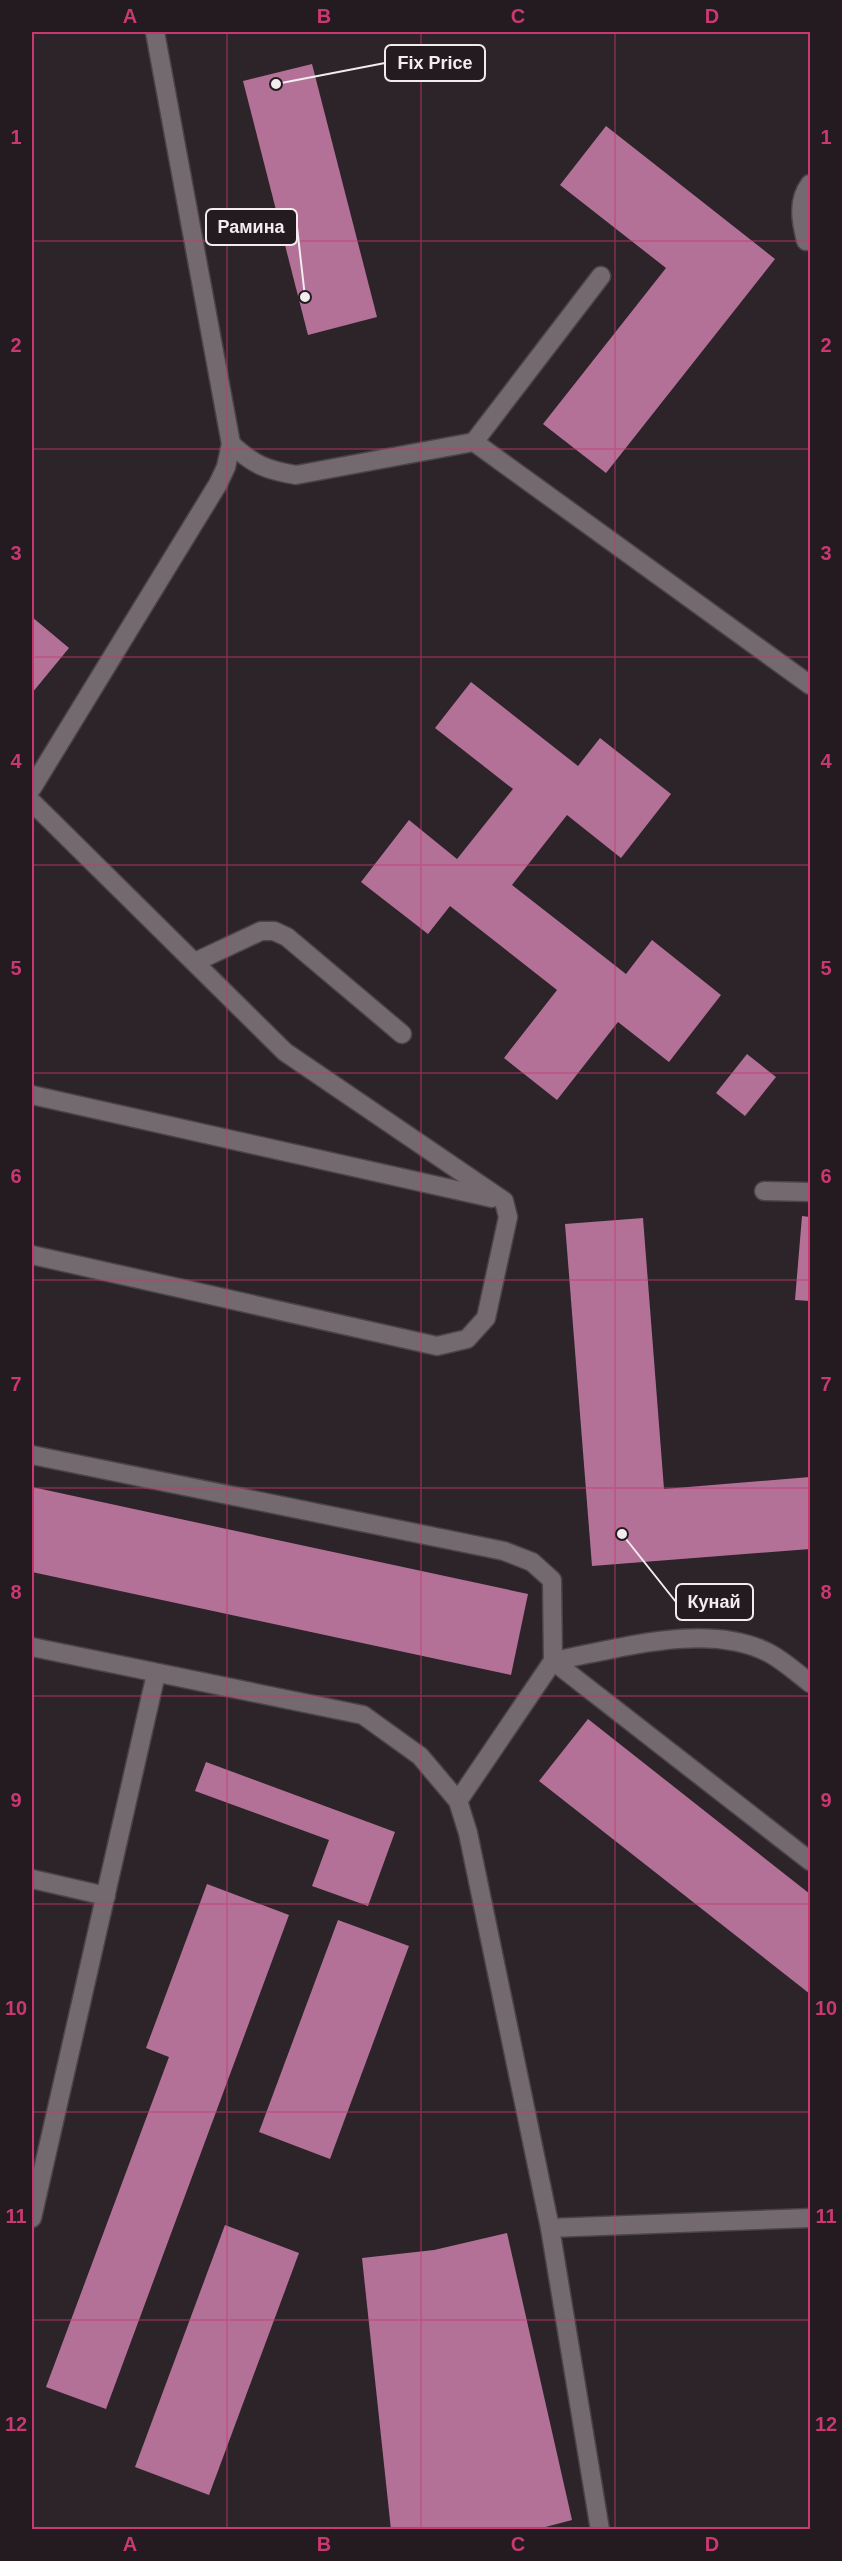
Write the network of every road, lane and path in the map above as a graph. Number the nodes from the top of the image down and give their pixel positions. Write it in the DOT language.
graph roads {
  1 [pos="155,32"];
  2 [pos="810,184"];
  3 [pos="806,241"];
  4 [pos="601,276"];
  5 [pos="474,442"];
  6 [pos="231,444"];
  7 [pos="810,685"];
  8 [pos="32,788"];
  9 [pos="32,802"];
  10 [pos="195,962"];
  11 [pos="402,1034"];
  12 [pos="32,1095"];
  13 [pos="764,1191"];
  14 [pos="810,1192"];
  15 [pos="504,1201"];
  16 [pos="32,1254"];
  17 [pos="32,1455"];
  18 [pos="32,1647"];
  19 [pos="553,1661"];
  20 [pos="156,1674"];
  21 [pos="810,1683"];
  22 [pos="458,1801"];
  23 [pos="810,1861"];
  24 [pos="32,1879"];
  25 [pos="106,1896"];
  26 [pos="32,2218"];
  27 [pos="810,2218"];
  28 [pos="550,2228"];
  29 [pos="600,2529"];
  1 -- 6 [label="lane"];
  2 -- 3 [label="lane"];
  4 -- 5 [label="lane"];
  5 -- 6 [label="lane"];
  5 -- 7 [label="lane"];
  6 -- 8 [label="lane"];
  9 -- 10 [label="lane"];
  10 -- 11 [label="lane"];
  10 -- 15 [label="lane"];
  12 -- 15 [label="lane"];
  13 -- 14 [label="lane"];
  15 -- 16 [label="lane"];
  17 -- 19 [label="lane"];
  18 -- 20 [label="lane"];
  19 -- 21 [label="lane"];
  19 -- 22 [label="lane"];
  19 -- 23 [label="lane"];
  20 -- 22 [label="lane"];
  20 -- 25 [label="lane"];
  22 -- 28 [label="lane"];
  24 -- 25 [label="lane"];
  25 -- 26 [label="lane"];
  27 -- 28 [label="lane"];
  28 -- 29 [label="lane"];
}
